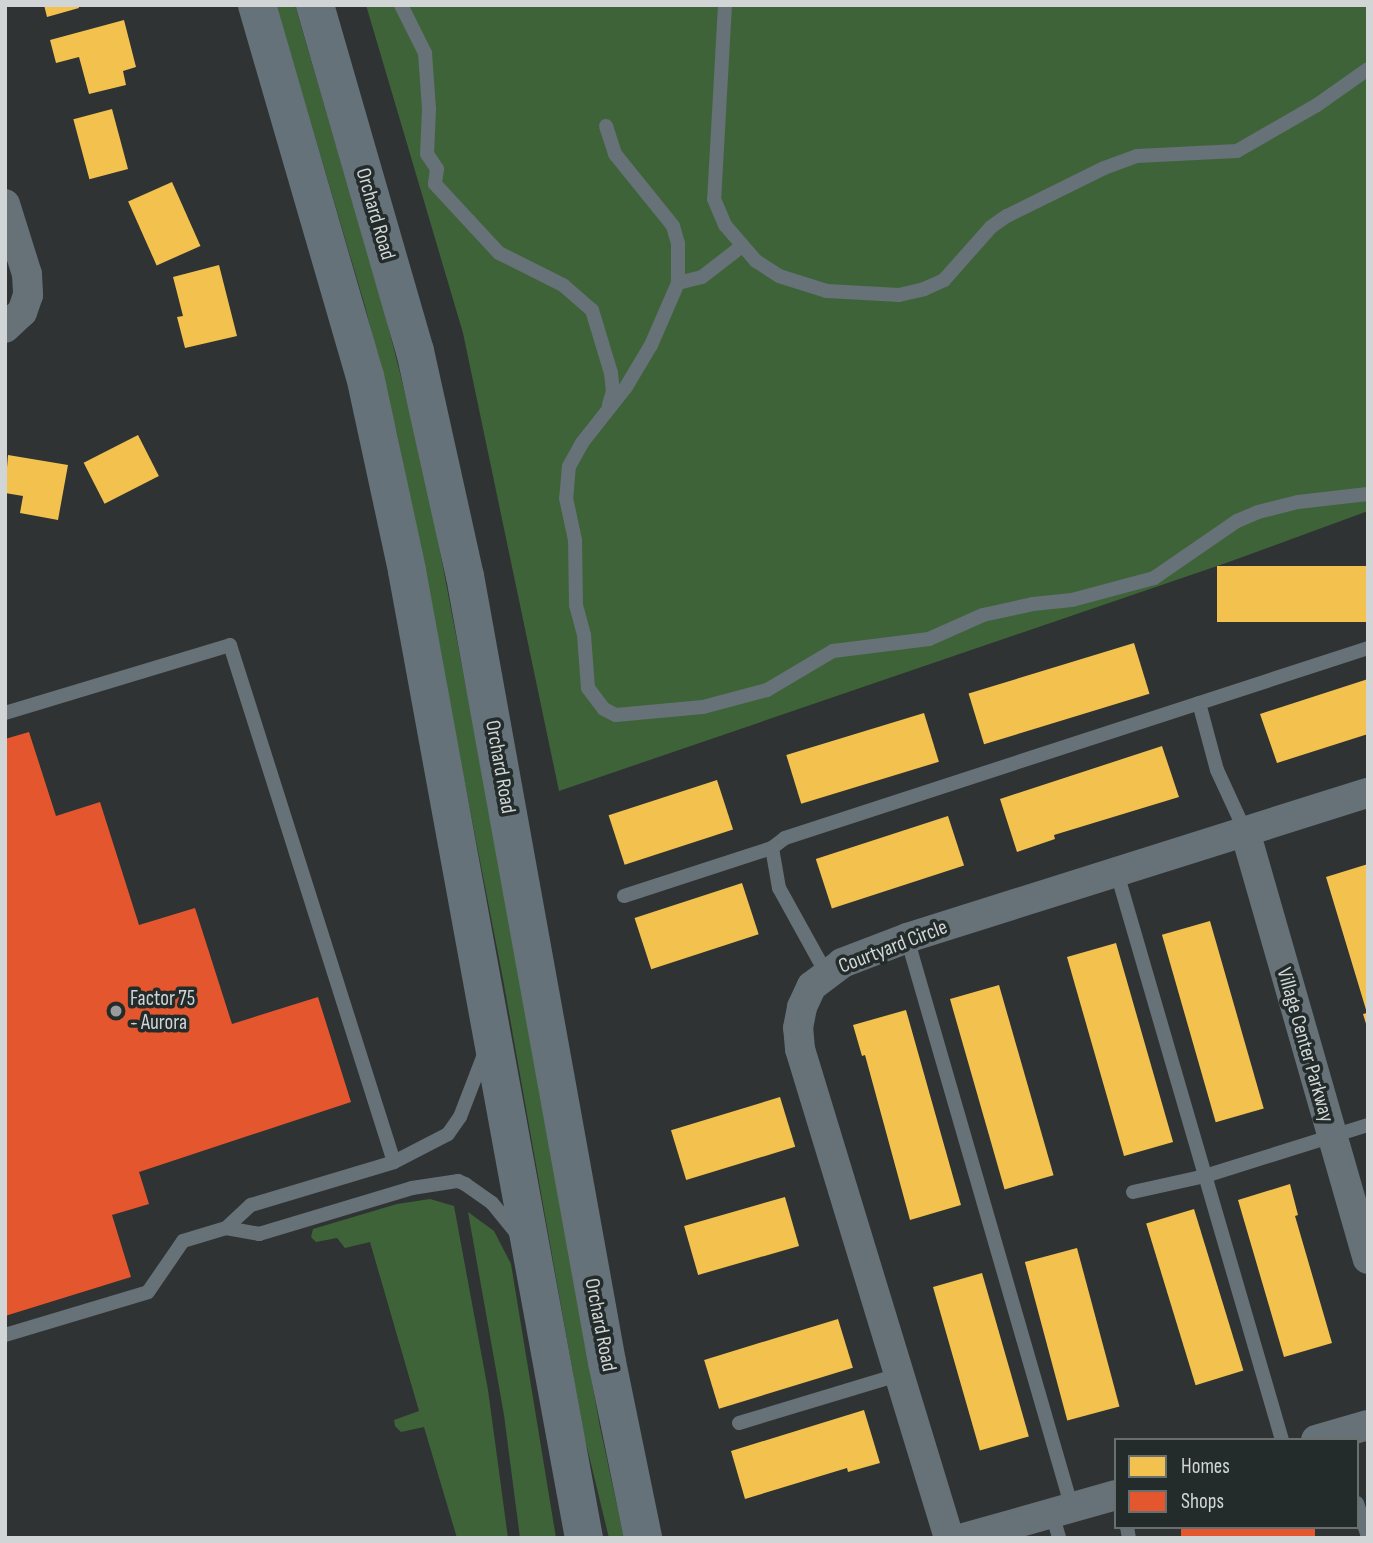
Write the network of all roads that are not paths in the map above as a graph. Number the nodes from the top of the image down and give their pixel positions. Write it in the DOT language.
graph roads {
  1 [pos="257,5"];
  2 [pos="315,5"];
  3 [pos="401,5"];
  4 [pos="724,5"];
  5 [pos="1368,69"];
  6 [pos="606,126"];
  7 [pos="5,204"];
  8 [pos="742,246"];
  9 [pos="678,283"];
  10 [pos="5,328"];
  11 [pos="608,410"];
  12 [pos="1368,495"];
  13 [pos="1368,648"];
  14 [pos="1199,703"];
  15 [pos="5,713"];
  16 [pos="1368,793"];
  17 [pos="1245,831"];
  18 [pos="772,848"];
  19 [pos="1117,873"];
  20 [pos="624,896"];
  21 [pos="907,938"];
  22 [pos="826,972"];
  23 [pos="491,1034"];
  24 [pos="1368,1125"];
  25 [pos="1331,1137"];
  26 [pos="394,1162"];
  27 [pos="1205,1176"];
  28 [pos="1133,1192"];
  29 [pos="226,1228"];
  30 [pos="531,1250"];
  31 [pos="1368,1259"];
  32 [pos="5,1335"];
  33 [pos="898,1376"];
  34 [pos="739,1423"];
  35 [pos="1368,1425"];
  36 [pos="1281,1438"];
  37 [pos="1330,1438"];
  38 [pos="1114,1496"];
  39 [pos="1359,1509"];
  40 [pos="1061,1519"];
  41 [pos="1368,1537"];
  42 [pos="584,1538"];
  43 [pos="643,1538"];
  44 [pos="949,1538"];
  45 [pos="964,1538"];
  1 -- 23 [label="main road"];
  2 -- 43 [label="main road, Orchard Road"];
  3 -- 11 [label="lane"];
  4 -- 8 [label="lane"];
  5 -- 8 [label="lane"];
  6 -- 9 [label="lane"];
  7 -- 10 [label="street"];
  8 -- 9 [label="lane"];
  9 -- 11 [label="lane"];
  11 -- 12 [label="lane"];
  13 -- 14 [label="lane"];
  14 -- 17 [label="lane"];
  14 -- 18 [label="lane"];
  15 -- 26 [label="lane"];
  16 -- 17 [label="street, Courtyard Circle"];
  17 -- 19 [label="street, Courtyard Circle"];
  17 -- 25 [label="street, Village Center Parkway"];
  18 -- 20 [label="lane"];
  18 -- 22 [label="lane"];
  19 -- 21 [label="street, Courtyard Circle"];
  19 -- 27 [label="lane"];
  21 -- 22 [label="street, Courtyard Circle"];
  21 -- 40 [label="lane"];
  22 -- 33 [label="street, Courtyard Circle"];
  23 -- 26 [label="lane"];
  23 -- 30 [label="main road"];
  24 -- 25 [label="lane"];
  25 -- 27 [label="lane"];
  25 -- 31 [label="street, Village Center Parkway"];
  26 -- 29 [label="lane"];
  27 -- 28 [label="lane"];
  27 -- 36 [label="lane"];
  29 -- 30 [label="lane"];
  29 -- 32 [label="lane"];
  30 -- 42 [label="main road"];
  33 -- 34 [label="lane"];
  33 -- 44 [label="street, Courtyard Circle"];
  35 -- 37 [label="street"];
  38 -- 40 [label="street"];
  39 -- 41 [label="lane"];
  40 -- 45 [label="street"];
}
